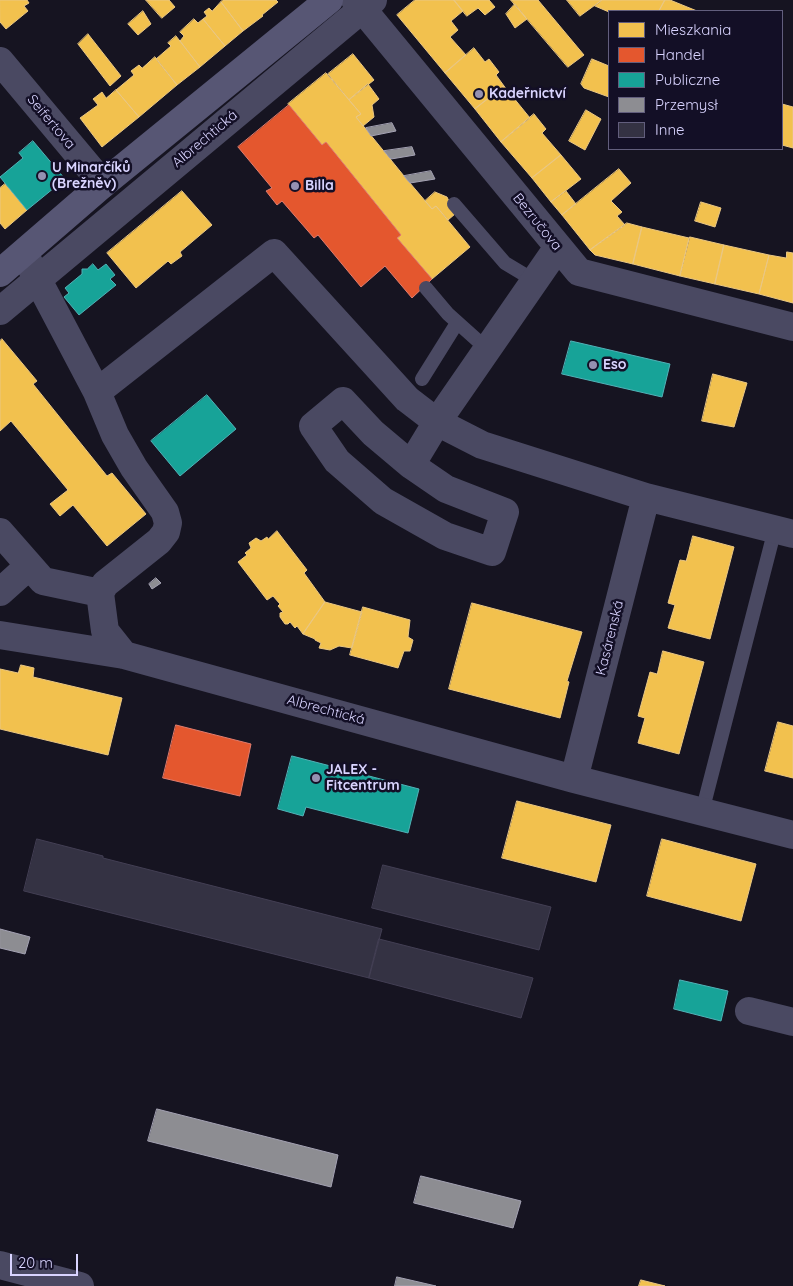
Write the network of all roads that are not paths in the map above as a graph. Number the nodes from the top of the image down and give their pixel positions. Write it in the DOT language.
graph roads {
  1 [pos="329,0"];
  2 [pos="363,3"];
  3 [pos="0,61"];
  4 [pos="103,184"];
  5 [pos="454,204"];
  6 [pos="558,247"];
  7 [pos="24,254"];
  8 [pos="0,273"];
  9 [pos="37,279"];
  10 [pos="535,281"];
  11 [pos="426,288"];
  12 [pos="0,311"];
  13 [pos="458,323"];
  14 [pos="793,327"];
  15 [pos="487,349"];
  16 [pos="422,379"];
  17 [pos="97,392"];
  18 [pos="436,422"];
  19 [pos="411,465"];
  20 [pos="646,497"];
  21 [pos="0,532"];
  22 [pos="784,532"];
  23 [pos="30,566"];
  24 [pos="0,592"];
  25 [pos="100,593"];
  26 [pos="0,635"];
  27 [pos="124,655"];
  28 [pos="574,779"];
  29 [pos="702,812"];
  30 [pos="793,835"];
  31 [pos="749,1012"];
  32 [pos="793,1022"];
  33 [pos="0,1265"];
  34 [pos="80,1286"];
  1 -- 4 [label="main road"];
  2 -- 6 [label="street, Bezručova"];
  2 -- 9 [label="street, Albrechtická"];
  3 -- 4 [label="street, Seifertova"];
  4 -- 7 [label="main road"];
  5 -- 10 [label="lane"];
  6 -- 10 [label="street"];
  6 -- 14 [label="street, Bezručova"];
  7 -- 8 [label="main road"];
  7 -- 9 [label="street"];
  9 -- 12 [label="street, Albrechtická"];
  9 -- 17 [label="street"];
  10 -- 15 [label="street"];
  11 -- 13 [label="lane"];
  13 -- 15 [label="lane"];
  13 -- 16 [label="lane"];
  15 -- 18 [label="street"];
  17 -- 18 [label="street"];
  17 -- 25 [label="street"];
  18 -- 19 [label="street"];
  18 -- 20 [label="street"];
  19 -- 19 [label="street"];
  20 -- 22 [label="street"];
  20 -- 28 [label="street, Kasárenská"];
  21 -- 23 [label="street"];
  22 -- 29 [label="lane"];
  23 -- 24 [label="street"];
  23 -- 25 [label="street"];
  25 -- 27 [label="street"];
  26 -- 27 [label="street, Albrechtická"];
  27 -- 28 [label="street, Albrechtická"];
  28 -- 29 [label="street"];
  29 -- 30 [label="street"];
  31 -- 32 [label="street"];
  33 -- 34 [label="street"];
}
